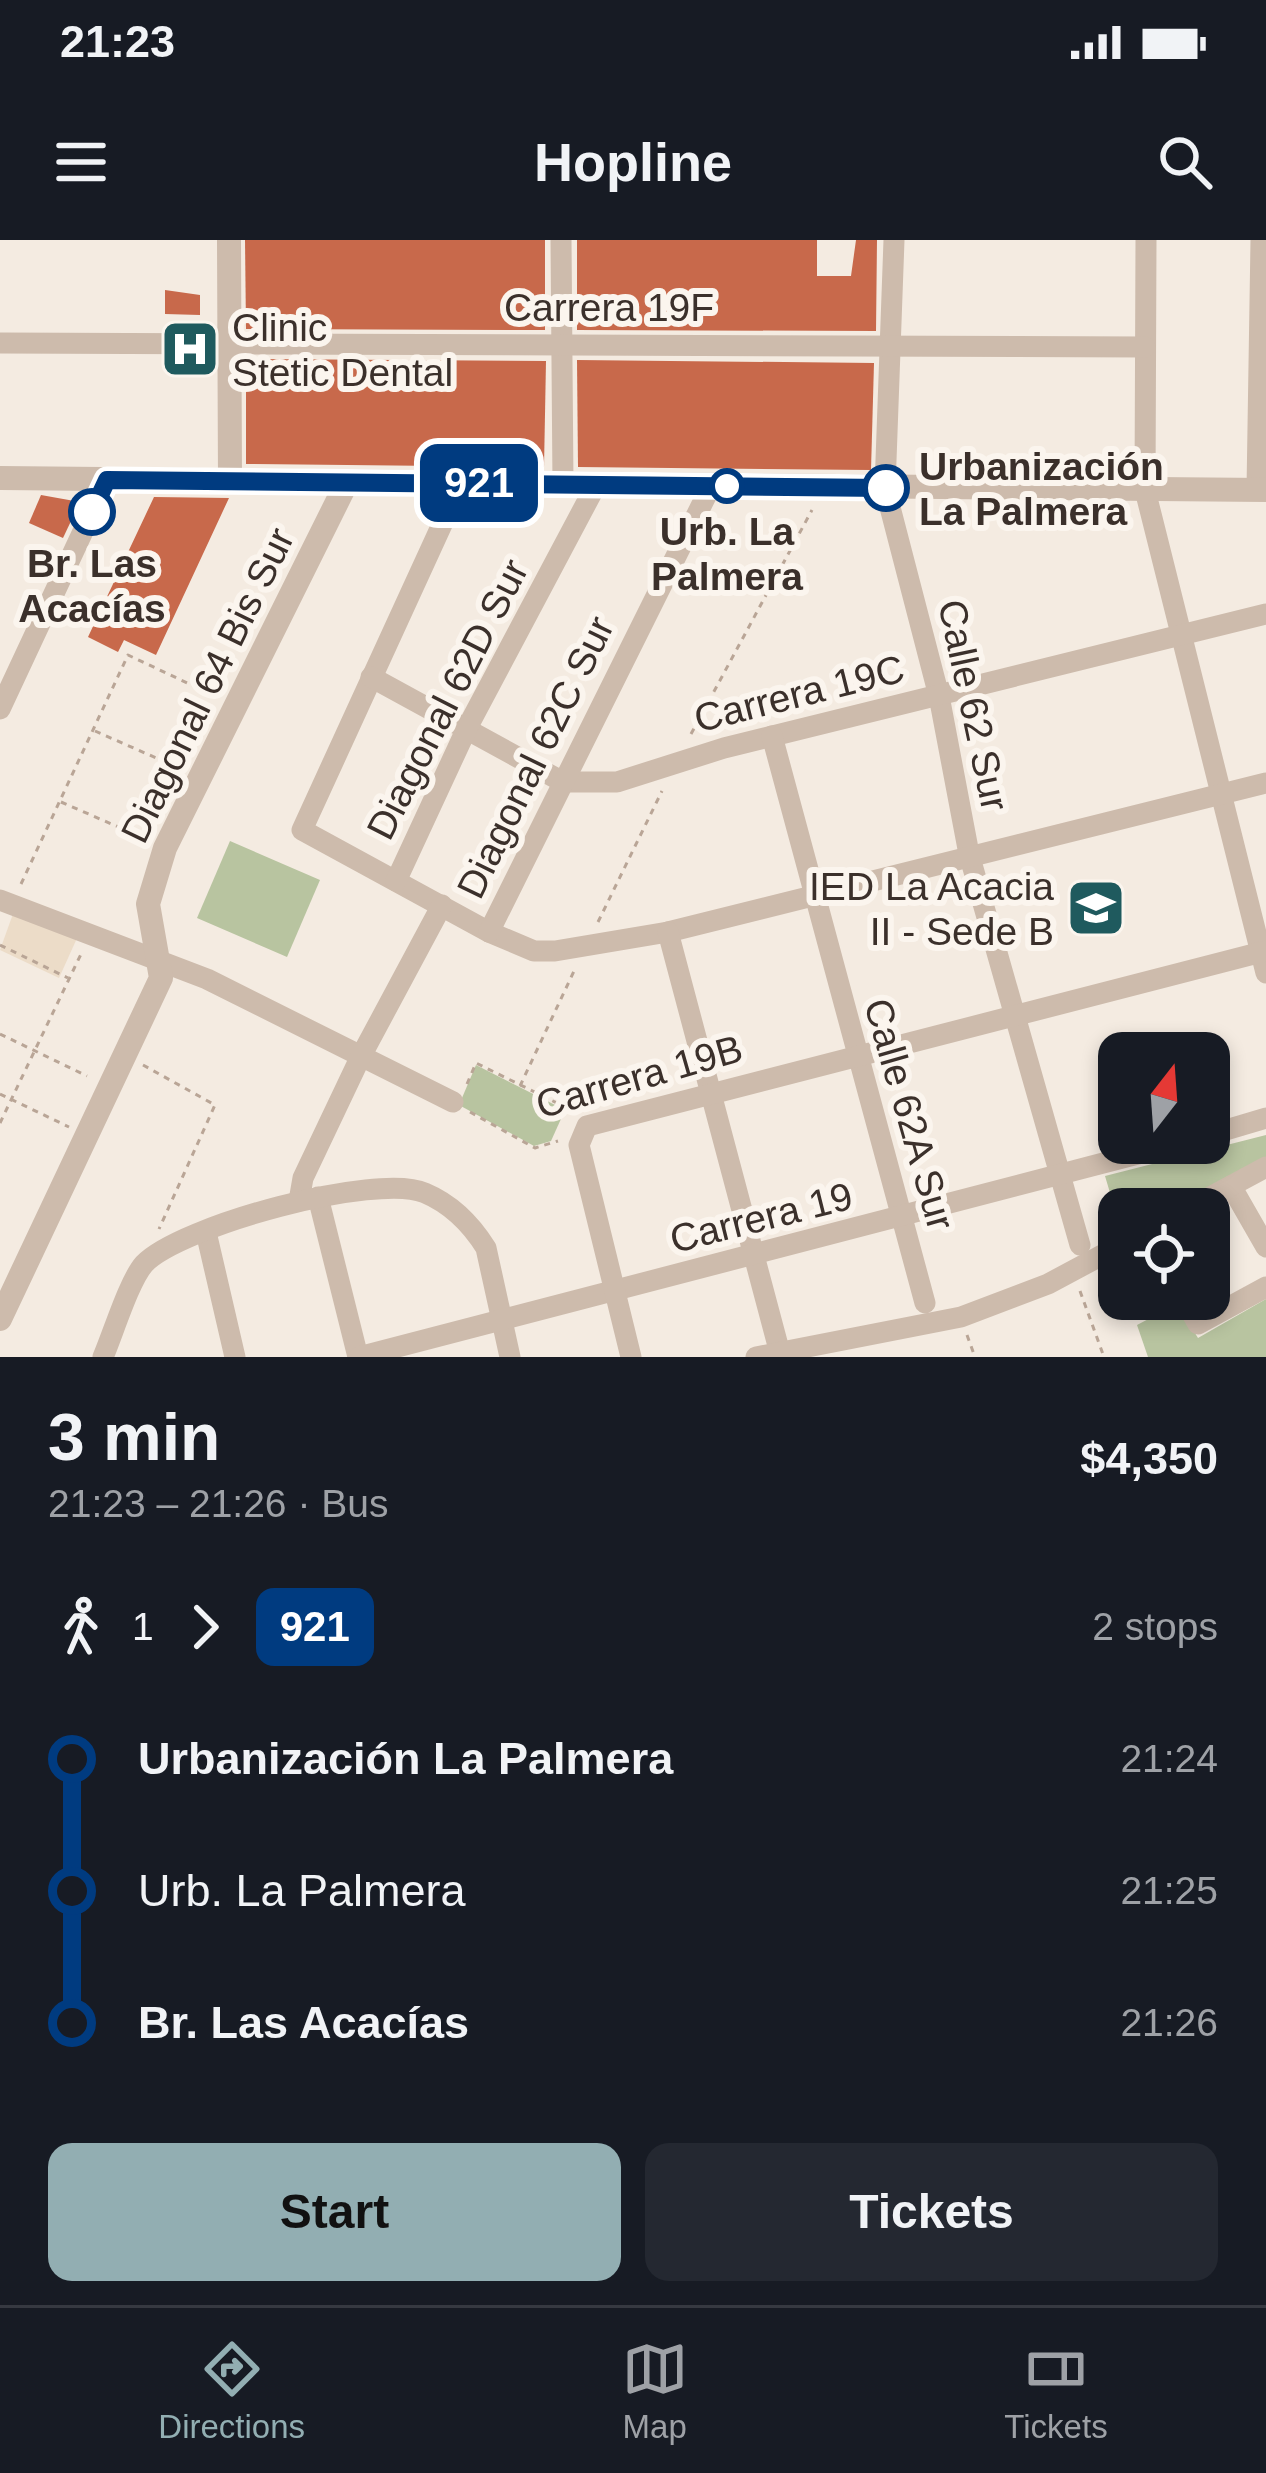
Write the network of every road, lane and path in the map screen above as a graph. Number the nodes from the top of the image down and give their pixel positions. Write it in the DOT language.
graph roads {
  1 [pos="230,240"];
  2 [pos="562,240"];
  3 [pos="894,240"];
  4 [pos="1146,240"];
  5 [pos="1262,240"];
  6 [pos="228,341"];
  7 [pos="0,343"];
  8 [pos="563,343"];
  9 [pos="894,346"];
  10 [pos="1145,347"];
  11 [pos="0,478"];
  12 [pos="107,480"];
  13 [pos="230,481"];
  14 [pos="347,482"];
  15 [pos="461,483"];
  16 [pos="563,484"];
  17 [pos="596,485"];
  18 [pos="711,486"];
  19 [pos="886,488"];
  20 [pos="1145,490"];
  21 [pos="1261,490"];
  22 [pos="1266,614"];
  23 [pos="1183,637"];
  24 [pos="371,677"];
  25 [pos="939,696"];
  26 [pos="236,706"];
  27 [pos="0,709"];
  28 [pos="467,728"];
  29 [pos="93,730"];
  30 [pos="772,736"];
  31 [pos="201,777"];
  32 [pos="563,782"];
  33 [pos="1266,783"];
  34 [pos="1224,793"];
  35 [pos="59,802"];
  36 [pos="165,848"];
  37 [pos="969,854"];
  38 [pos="396,881"];
  39 [pos="811,896"];
  40 [pos="6,903"];
  41 [pos="442,905"];
  42 [pos="489,932"];
  43 [pos="668,932"];
  44 [pos="91,934"];
  45 [pos="0,945"];
  46 [pos="162,959"];
  47 [pos="1264,959"];
  48 [pos="69,979"];
  49 [pos="1014,1014"];
  50 [pos="0,1034"];
  51 [pos="35,1051"];
  52 [pos="855,1054"];
  53 [pos="125,1056"];
  54 [pos="360,1058"];
  55 [pos="111,1087"];
  56 [pos="710,1091"];
  57 [pos="0,1094"];
  58 [pos="11,1099"];
  59 [pos="455,1103"];
  60 [pos="1266,1118"];
  61 [pos="0,1123"];
  62 [pos="588,1126"];
  63 [pos="1230,1129"];
  64 [pos="87,1136"];
  65 [pos="1110,1164"];
  66 [pos="1266,1167"];
  67 [pos="1063,1178"];
  68 [pos="1231,1186"];
  69 [pos="1227,1188"];
  70 [pos="309,1199"];
  71 [pos="903,1218"];
  72 [pos="206,1232"];
  73 [pos="1080,1245"];
  74 [pos="1266,1247"];
  75 [pos="758,1256"];
  76 [pos="1098,1258"];
  77 [pos="144,1264"];
  78 [pos="1073,1272"];
  79 [pos="8,1282"];
  80 [pos="1266,1287"];
  81 [pos="610,1292"];
  82 [pos="925,1303"];
  83 [pos="1230,1307"];
  84 [pos="0,1319"];
  85 [pos="498,1319"];
  86 [pos="780,1354"];
  87 [pos="103,1357"];
  88 [pos="235,1357"];
  89 [pos="358,1357"];
  90 [pos="510,1357"];
  91 [pos="631,1357"];
  92 [pos="756,1357"];
  93 [pos="1104,1357"];
  1 -- 6 [label="street"];
  2 -- 8 [label="street"];
  3 -- 9 [label="street, Calle 62 Sur"];
  4 -- 10 [label="street"];
  5 -- 21 [label="street"];
  6 -- 7 [label="street, Carrera 19F"];
  6 -- 8 [label="street, Carrera 19F"];
  6 -- 13 [label="street"];
  8 -- 9 [label="street, Carrera 19F"];
  8 -- 16 [label="street"];
  9 -- 10 [label="street, Carrera 19F"];
  9 -- 19 [label="street, Calle 62 Sur"];
  10 -- 20 [label="street"];
  11 -- 12 [label="street"];
  12 -- 13 [label="street"];
  12 -- 27 [label="street"];
  13 -- 14 [label="street"];
  14 -- 15 [label="street"];
  14 -- 26 [label="street, Diagonal 64 Bis Sur"];
  15 -- 16 [label="street"];
  15 -- 24 [label="street"];
  16 -- 17 [label="street"];
  17 -- 18 [label="street"];
  17 -- 28 [label="street, Diagonal 62D Sur"];
  18 -- 19 [label="street"];
  18 -- 32 [label="street, Diagonal 62C Sur"];
  19 -- 20 [label="street"];
  19 -- 25 [label="street, Calle 62 Sur"];
  20 -- 21 [label="street"];
  20 -- 23 [label="street"];
  22 -- 23 [label="street, Carrera 19C"];
  23 -- 25 [label="street, Carrera 19C"];
  23 -- 34 [label="street"];
  24 -- 28 [label="street"];
  24 -- 38 [label="street"];
  25 -- 30 [label="street, Carrera 19C"];
  25 -- 37 [label="street, Calle 62 Sur"];
  26 -- 29 [label="path"];
  26 -- 31 [label="street, Diagonal 64 Bis Sur"];
  28 -- 32 [label="street"];
  28 -- 38 [label="street, Diagonal 62D Sur"];
  29 -- 31 [label="path"];
  29 -- 35 [label="path"];
  30 -- 32 [label="street, Carrera 19C"];
  30 -- 39 [label="street, Calle 62A Sur"];
  31 -- 36 [label="street, Diagonal 64 Bis Sur"];
  32 -- 42 [label="street, Diagonal 62C Sur"];
  33 -- 34 [label="street"];
  34 -- 37 [label="street"];
  34 -- 47 [label="street"];
  35 -- 36 [label="path"];
  35 -- 40 [label="path"];
  36 -- 46 [label="street, Diagonal 64 Bis Sur"];
  37 -- 39 [label="street"];
  37 -- 49 [label="street, Calle 62 Sur"];
  38 -- 41 [label="street"];
  39 -- 43 [label="street"];
  39 -- 52 [label="street, Calle 62A Sur"];
  40 -- 44 [label="street"];
  41 -- 42 [label="street"];
  41 -- 54 [label="street"];
  42 -- 43 [label="street"];
  43 -- 56 [label="street"];
  44 -- 46 [label="street"];
  44 -- 48 [label="path"];
  45 -- 48 [label="path"];
  46 -- 53 [label="street"];
  46 -- 54 [label="street"];
  47 -- 49 [label="street, Carrera 19B"];
  48 -- 51 [label="path"];
  49 -- 52 [label="street, Carrera 19B"];
  49 -- 67 [label="street, Calle 62 Sur"];
  50 -- 51 [label="path"];
  51 -- 55 [label="path"];
  51 -- 58 [label="path"];
  52 -- 56 [label="street, Carrera 19B"];
  52 -- 71 [label="street, Calle 62A Sur"];
  53 -- 55 [label="street"];
  53 -- 77 [label="path"];
  54 -- 59 [label="street"];
  54 -- 70 [label="street"];
  55 -- 64 [label="street"];
  56 -- 62 [label="street, Carrera 19B"];
  56 -- 75 [label="street"];
  57 -- 58 [label="path"];
  58 -- 61 [label="path"];
  58 -- 64 [label="path"];
  59 -- 62 [label="path, Carrera 19B"];
  59 -- 62 [label="path"];
  60 -- 63 [label="street"];
  62 -- 81 [label="street"];
  64 -- 79 [label="street"];
  65 -- 67 [label="street, Carrera 19"];
  66 -- 68 [label="street"];
  67 -- 71 [label="street, Carrera 19"];
  67 -- 73 [label="street, Calle 62 Sur"];
  68 -- 69 [label="street"];
  68 -- 74 [label="street"];
  70 -- 72 [label="street"];
  70 -- 85 [label="street"];
  70 -- 89 [label="street"];
  71 -- 75 [label="street, Carrera 19"];
  71 -- 82 [label="street, Calle 62A Sur"];
  72 -- 77 [label="street"];
  72 -- 88 [label="street"];
  75 -- 81 [label="street, Carrera 19"];
  75 -- 86 [label="street"];
  76 -- 78 [label="street"];
  77 -- 87 [label="street"];
  78 -- 86 [label="street"];
  78 -- 93 [label="path"];
  79 -- 84 [label="street"];
  80 -- 83 [label="street"];
  81 -- 85 [label="street, Carrera 19"];
  81 -- 91 [label="street"];
  85 -- 89 [label="street, Carrera 19"];
  85 -- 90 [label="street"];
  86 -- 92 [label="street"];
}
